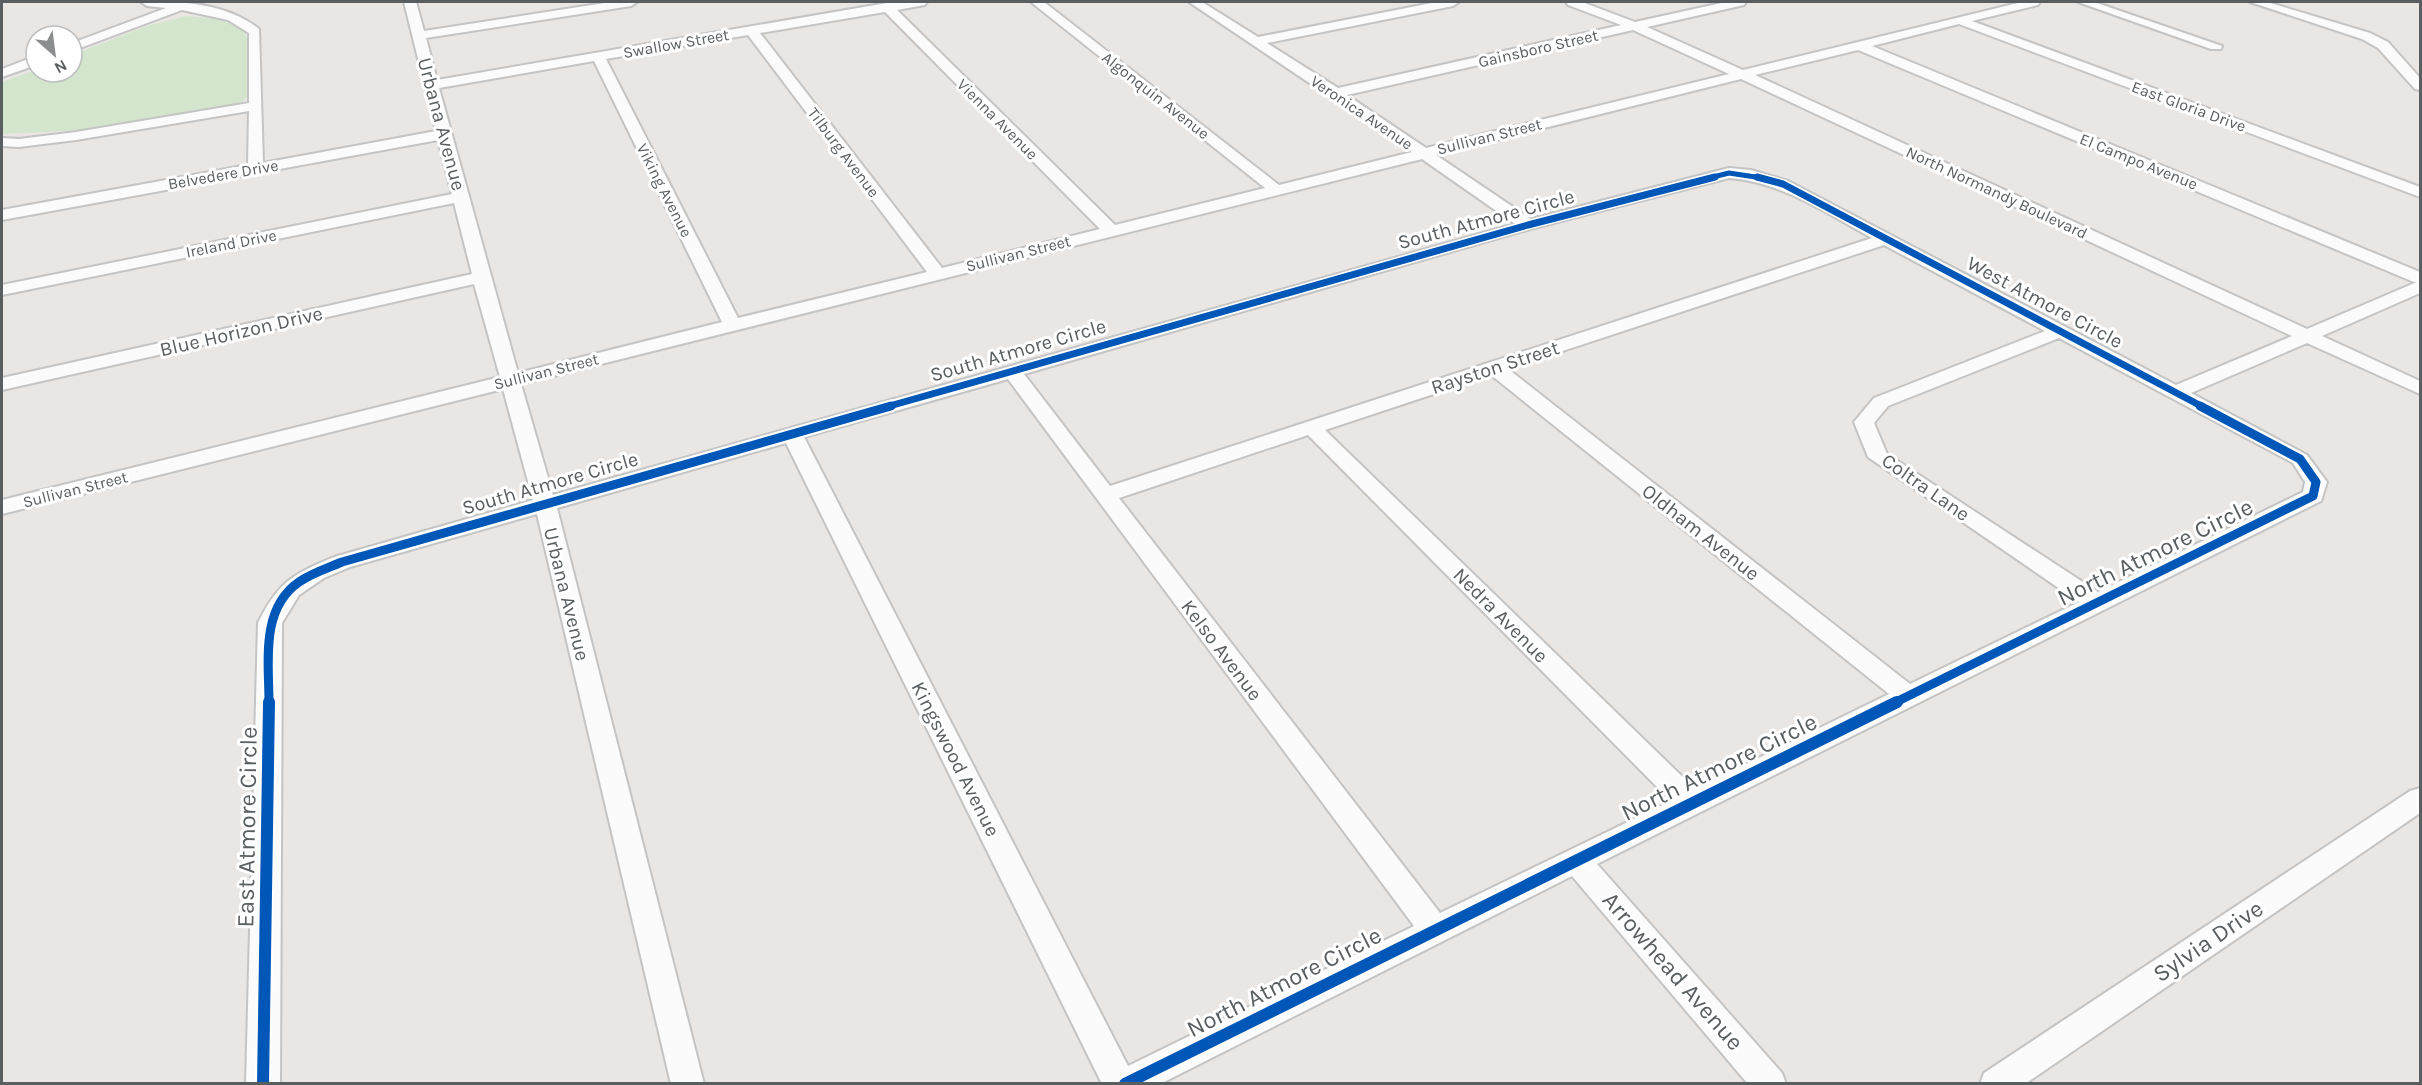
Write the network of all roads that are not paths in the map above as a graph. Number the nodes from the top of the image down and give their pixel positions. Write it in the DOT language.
graph roads {
  1 [pos="147,2"];
  2 [pos="195,2"];
  3 [pos="410,2"];
  4 [pos="631,2"];
  5 [pos="921,2"];
  6 [pos="1037,2"];
  7 [pos="1195,2"];
  8 [pos="1453,2"];
  9 [pos="1572,2"];
  10 [pos="1593,2"];
  11 [pos="1740,2"];
  12 [pos="2034,2"];
  13 [pos="2084,2"];
  14 [pos="2256,2"];
  15 [pos="179,7"];
  16 [pos="887,7"];
  17 [pos="1958,20"];
  18 [pos="1642,25"];
  19 [pos="751,30"];
  20 [pos="419,35"];
  21 [pos="1257,41"];
  22 [pos="84,43"];
  23 [pos="1858,45"];
  24 [pos="2216,46"];
  25 [pos="598,57"];
  26 [pos="24,65"];
  27 [pos="2,73"];
  28 [pos="1747,73"];
  29 [pos="2415,74"];
  30 [pos="431,86"];
  31 [pos="2421,86"];
  32 [pos="1336,93"];
  33 [pos="255,106"];
  34 [pos="445,134"];
  35 [pos="2,142"];
  36 [pos="1423,153"];
  37 [pos="256,168"];
  38 [pos="1751,176"];
  39 [pos="1275,189"];
  40 [pos="2421,192"];
  41 [pos="461,197"];
  42 [pos="2,216"];
  43 [pos="1528,225"];
  44 [pos="1110,230"];
  45 [pos="1885,239"];
  46 [pos="937,273"];
  47 [pos="481,277"];
  48 [pos="2421,278"];
  49 [pos="2421,287"];
  50 [pos="2,290"];
  51 [pos="732,324"];
  52 [pos="2061,331"];
  53 [pos="2316,333"];
  54 [pos="1493,367"];
  55 [pos="1011,370"];
  56 [pos="2421,374"];
  57 [pos="510,381"];
  58 [pos="2,384"];
  59 [pos="2421,388"];
  60 [pos="2177,392"];
  61 [pos="1311,427"];
  62 [pos="792,434"];
  63 [pos="2312,476"];
  64 [pos="1105,495"];
  65 [pos="545,503"];
  66 [pos="2,507"];
  67 [pos="299,580"];
  68 [pos="2096,602"];
  69 [pos="1908,696"];
  70 [pos="2421,799"];
  71 [pos="1691,803"];
  72 [pos="1575,859"];
  73 [pos="1434,929"];
  74 [pos="262,1083"];
  75 [pos="688,1083"];
  76 [pos="1123,1083"];
  77 [pos="1770,1083"];
  78 [pos="1996,1083"];
  1 -- 15 [label="street"];
  2 -- 15 [label="street"];
  3 -- 20 [label="street, Urbana Avenue"];
  4 -- 20 [label="street"];
  5 -- 16 [label="street, Swallow Street"];
  6 -- 39 [label="street, Algonquin Avenue"];
  7 -- 21 [label="street, Veronica Avenue"];
  8 -- 21 [label="street"];
  9 -- 18 [label="street, North Normandy Boulevard"];
  10 -- 18 [label="street, North Normandy Boulevard"];
  11 -- 18 [label="street, Gainsboro Street"];
  12 -- 17 [label="street, Sullivan Street"];
  13 -- 24 [label="street"];
  14 -- 29 [label="street"];
  15 -- 22 [label="street"];
  15 -- 33 [label="street"];
  16 -- 19 [label="street, Swallow Street"];
  16 -- 44 [label="street, Vienna Avenue"];
  17 -- 23 [label="street, Sullivan Street"];
  17 -- 40 [label="street, East Gloria Drive"];
  18 -- 28 [label="street, North Normandy Boulevard"];
  18 -- 32 [label="street, Gainsboro Street"];
  19 -- 25 [label="street, Swallow Street"];
  19 -- 46 [label="street, Tilburg Avenue"];
  20 -- 30 [label="street, Urbana Avenue"];
  21 -- 32 [label="street, Veronica Avenue"];
  23 -- 28 [label="street, Sullivan Street"];
  23 -- 48 [label="street, El Campo Avenue"];
  25 -- 30 [label="street, Swallow Street"];
  25 -- 51 [label="street, Viking Avenue"];
  26 -- 27 [label="street"];
  28 -- 36 [label="street, Sullivan Street"];
  28 -- 53 [label="street, North Normandy Boulevard"];
  29 -- 31 [label="street"];
  30 -- 34 [label="street, Urbana Avenue"];
  32 -- 36 [label="street, Veronica Avenue"];
  33 -- 35 [label="street"];
  33 -- 37 [label="street"];
  34 -- 37 [label="street, Belvedere Drive"];
  34 -- 41 [label="street, Urbana Avenue"];
  36 -- 39 [label="street, Sullivan Street"];
  36 -- 43 [label="street, Veronica Avenue"];
  37 -- 42 [label="street, Belvedere Drive"];
  38 -- 43 [label="street, South Atmore Circle"];
  38 -- 45 [label="street, West Atmore Circle"];
  39 -- 44 [label="street, Sullivan Street"];
  41 -- 47 [label="street, Urbana Avenue"];
  41 -- 50 [label="street, Ireland Drive"];
  43 -- 55 [label="street, South Atmore Circle"];
  44 -- 46 [label="street, Sullivan Street"];
  45 -- 52 [label="street, West Atmore Circle"];
  45 -- 54 [label="street, Rayston Street"];
  46 -- 51 [label="street, Sullivan Street"];
  47 -- 57 [label="street, Urbana Avenue"];
  47 -- 58 [label="street, Blue Horizon Drive"];
  49 -- 53 [label="street"];
  51 -- 57 [label="street, Sullivan Street"];
  52 -- 60 [label="street, West Atmore Circle"];
  52 -- 68 [label="street, Coltra Lane"];
  53 -- 56 [label="street, North Normandy Boulevard"];
  53 -- 59 [label="street, North Normandy Boulevard"];
  53 -- 60 [label="street"];
  54 -- 61 [label="street, Rayston Street"];
  54 -- 69 [label="street, Oldham Avenue"];
  55 -- 62 [label="street, South Atmore Circle"];
  55 -- 64 [label="street, Kelso Avenue"];
  57 -- 65 [label="street, Urbana Avenue"];
  57 -- 66 [label="street, Sullivan Street"];
  60 -- 63 [label="street, West Atmore Circle"];
  61 -- 64 [label="street, Rayston Street"];
  61 -- 71 [label="street, Nedra Avenue"];
  62 -- 65 [label="street, South Atmore Circle"];
  62 -- 76 [label="street, Kingswood Avenue"];
  63 -- 68 [label="street, North Atmore Circle"];
  64 -- 73 [label="street, Kelso Avenue"];
  65 -- 67 [label="street, South Atmore Circle"];
  65 -- 75 [label="street, Urbana Avenue"];
  67 -- 74 [label="street, East Atmore Circle"];
  68 -- 69 [label="street, North Atmore Circle"];
  69 -- 71 [label="street, North Atmore Circle"];
  70 -- 78 [label="street, Sylvia Drive"];
  71 -- 72 [label="street, North Atmore Circle"];
  72 -- 73 [label="street, North Atmore Circle"];
  72 -- 77 [label="street, Arrowhead Avenue"];
  73 -- 76 [label="street, North Atmore Circle"];
}
